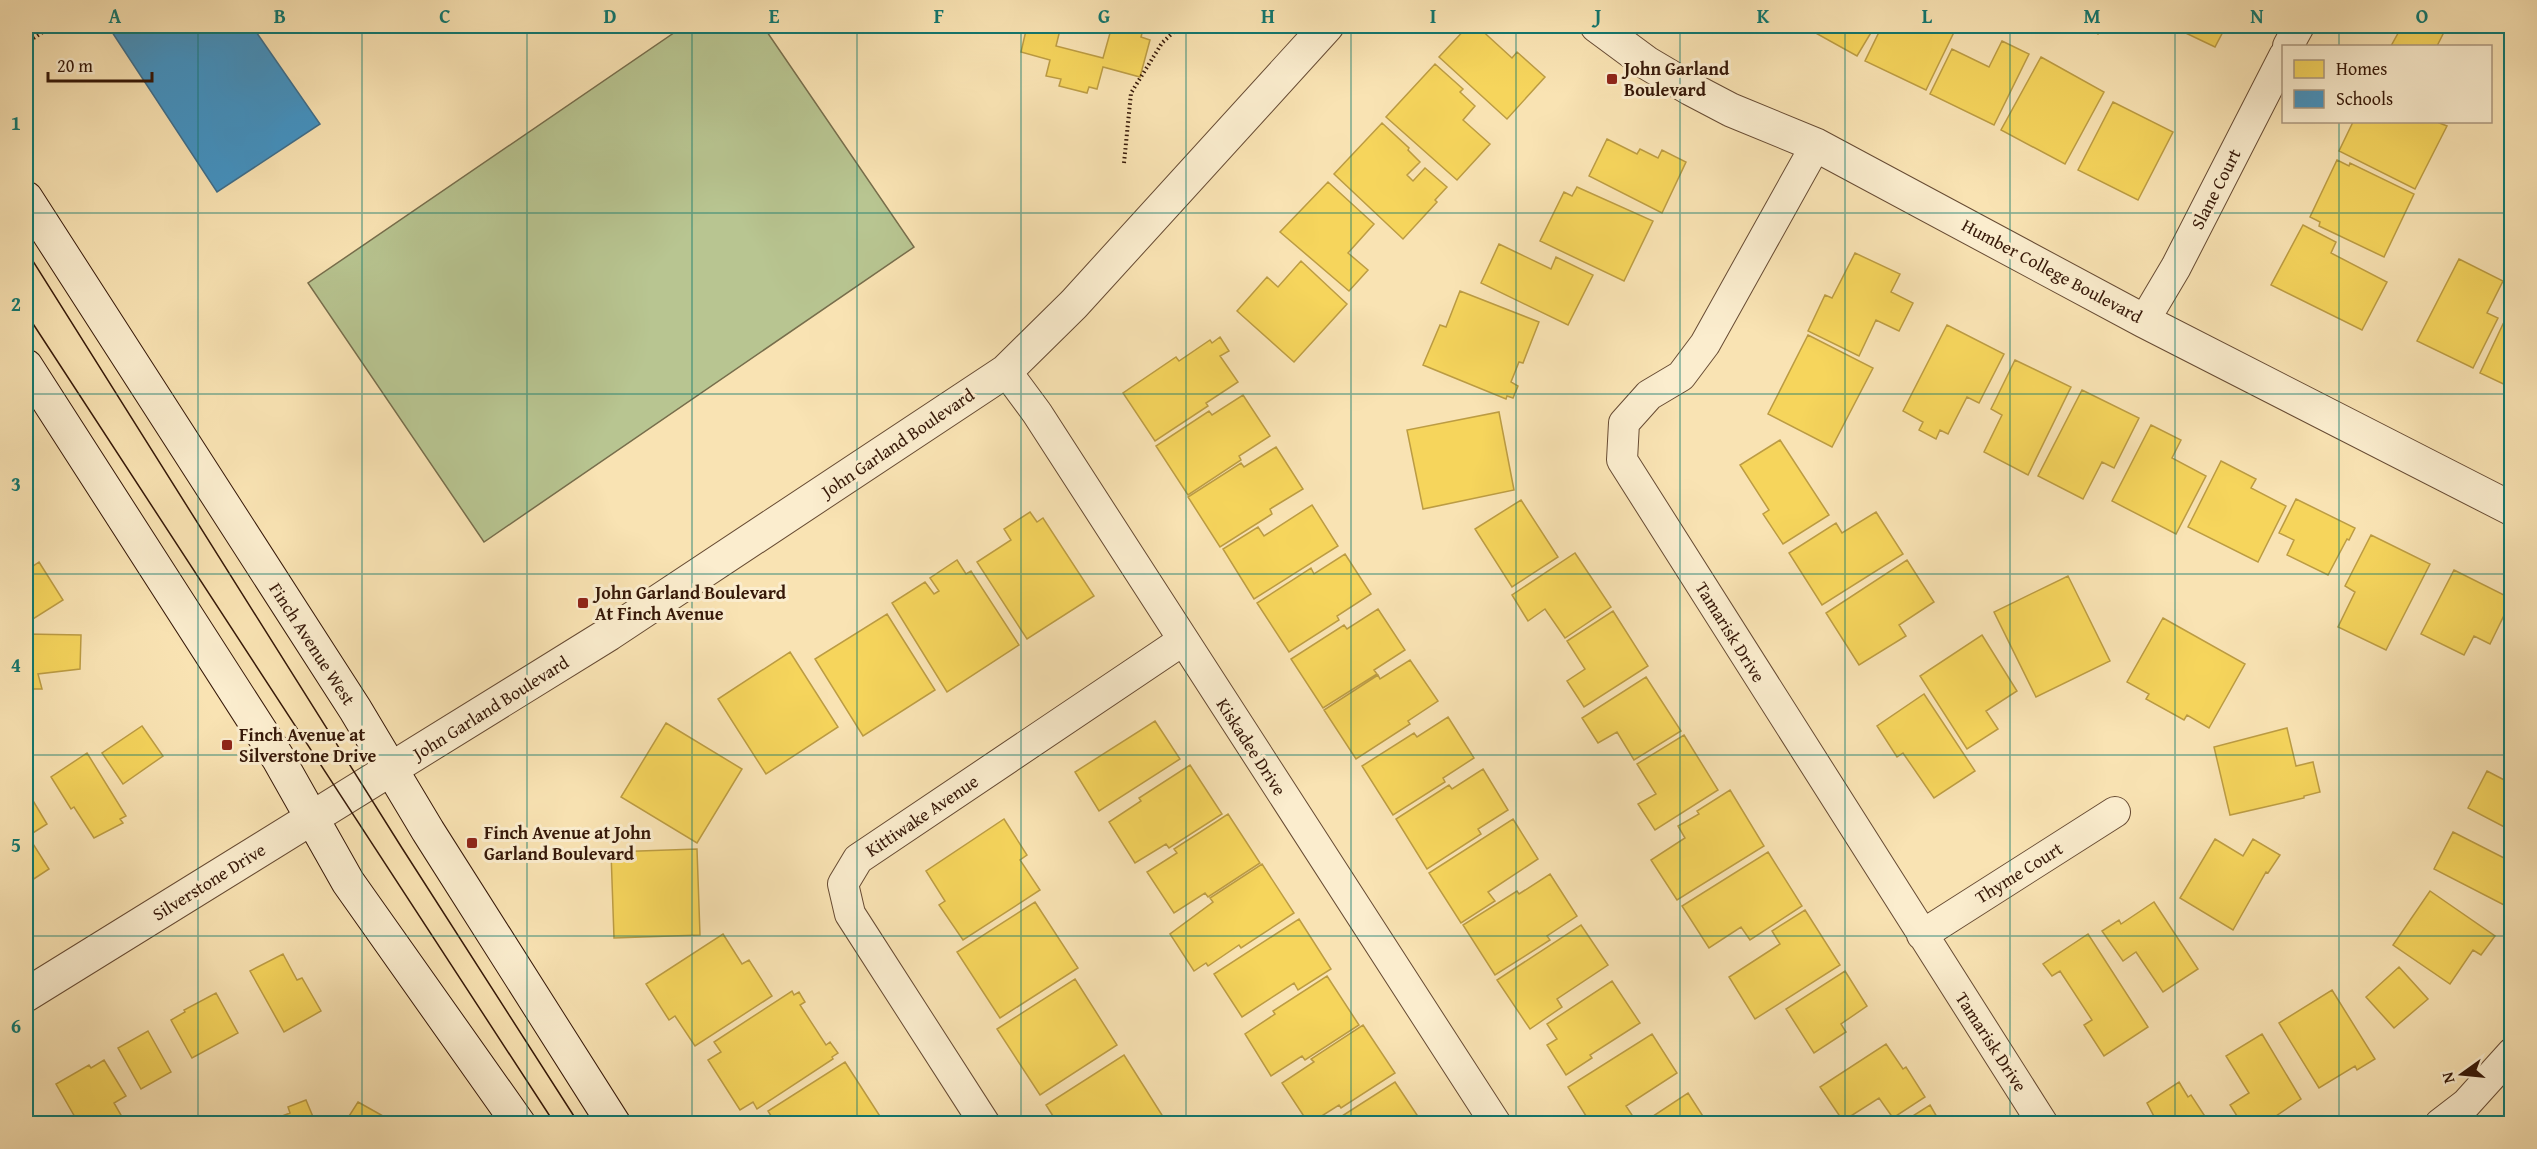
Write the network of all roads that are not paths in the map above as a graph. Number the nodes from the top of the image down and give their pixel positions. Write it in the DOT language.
graph roads {
  1 [pos="1327,26"];
  2 [pos="1597,26"];
  3 [pos="2299,26"];
  4 [pos="2289,45"];
  5 [pos="2282,58"];
  6 [pos="1816,145"];
  7 [pos="26,198"];
  8 [pos="2144,321"];
  9 [pos="26,366"];
  10 [pos="1006,371"];
  11 [pos="2511,509"];
  12 [pos="1182,641"];
  13 [pos="393,770"];
  14 [pos="2115,812"];
  15 [pos="312,818"];
  16 [pos="1922,935"];
  17 [pos="26,995"];
  18 [pos="2511,1053"];
  19 [pos="519,1124"];
  20 [pos="614,1124"];
  21 [pos="985,1124"];
  22 [pos="1496,1124"];
  23 [pos="2043,1124"];
  24 [pos="2440,1124"];
  1 -- 10 [label="street, John Garland Boulevard"];
  2 -- 6 [label="street, Humber College Boulevard"];
  3 -- 4 [label="street"];
  5 -- 8 [label="street, Slane Court"];
  6 -- 8 [label="street, Humber College Boulevard"];
  6 -- 16 [label="street, Tamarisk Drive"];
  7 -- 13 [label="street, Finch Avenue West"];
  8 -- 11 [label="street, Humber College Boulevard"];
  9 -- 15 [label="street"];
  10 -- 12 [label="street, Kiskadee Drive"];
  10 -- 13 [label="street, John Garland Boulevard"];
  12 -- 21 [label="street, Kittiwake Avenue"];
  12 -- 22 [label="street, Kiskadee Drive"];
  13 -- 15 [label="street, Silverstone Drive"];
  13 -- 20 [label="street, Finch Avenue West"];
  14 -- 16 [label="street, Thyme Court"];
  15 -- 17 [label="street, Silverstone Drive"];
  15 -- 19 [label="street"];
  16 -- 23 [label="street, Tamarisk Drive"];
  18 -- 24 [label="street"];
}
